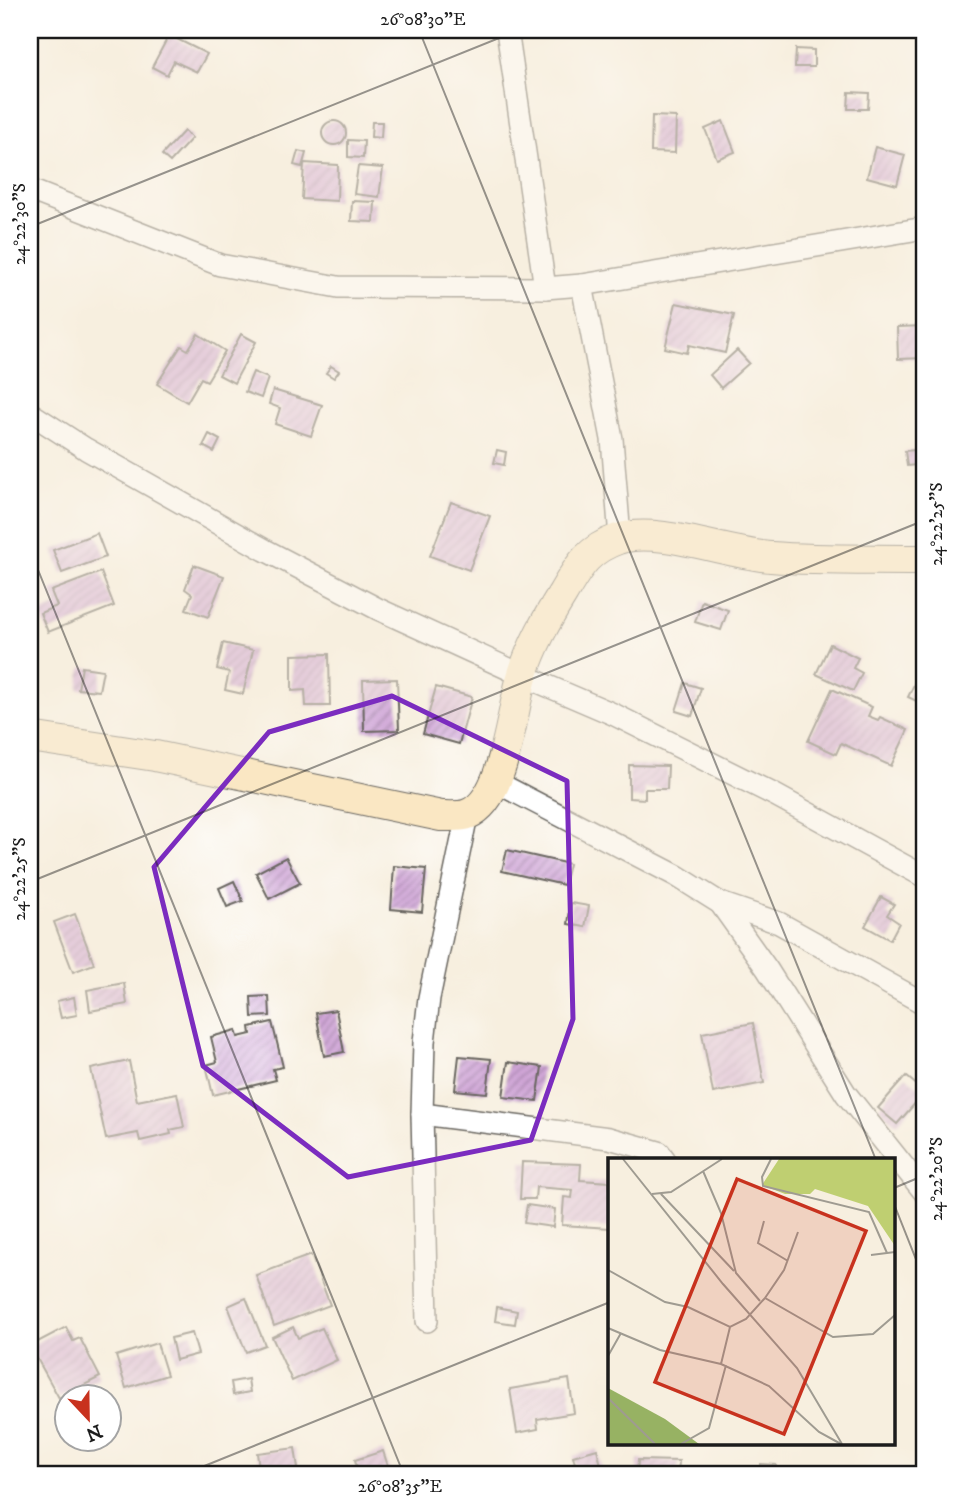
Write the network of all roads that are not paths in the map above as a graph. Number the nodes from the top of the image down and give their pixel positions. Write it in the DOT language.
graph roads {
  1 [pos="507,30"];
  2 [pos="30,190"];
  3 [pos="925,228"];
  4 [pos="582,285"];
  5 [pos="545,288"];
  6 [pos="30,412"];
  7 [pos="620,538"];
  8 [pos="925,559"];
  9 [pos="522,675"];
  10 [pos="30,737"];
  11 [pos="496,782"];
  12 [pos="467,815"];
  13 [pos="925,877"];
  14 [pos="720,902"];
  15 [pos="925,1004"];
  16 [pos="422,1114"];
  17 [pos="663,1158"];
  18 [pos="925,1193"];
  19 [pos="427,1321"];
  1 -- 5 [label="street"];
  2 -- 5 [label="street"];
  3 -- 4 [label="street"];
  4 -- 5 [label="street"];
  4 -- 7 [label="street"];
  6 -- 9 [label="street"];
  7 -- 8 [label="street"];
  7 -- 9 [label="street"];
  9 -- 11 [label="street"];
  9 -- 13 [label="street"];
  10 -- 12 [label="street"];
  11 -- 12 [label="street"];
  11 -- 14 [label="street"];
  12 -- 16 [label="street"];
  14 -- 15 [label="street"];
  14 -- 18 [label="street"];
  16 -- 17 [label="street"];
  16 -- 19 [label="street"];
}
